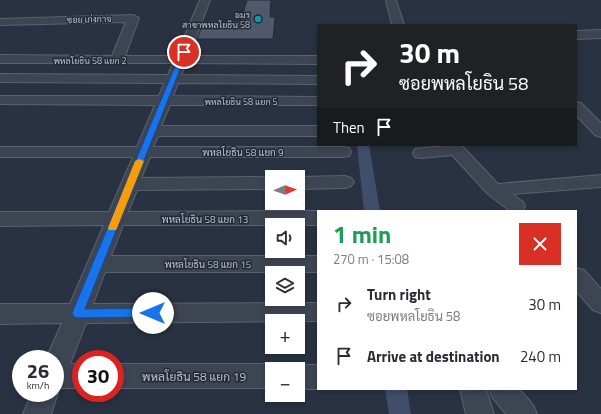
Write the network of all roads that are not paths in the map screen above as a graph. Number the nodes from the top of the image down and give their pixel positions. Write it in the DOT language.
graph roads {
  1 [pos="205,0"];
  2 [pos="383,0"];
  3 [pos="391,0"];
  4 [pos="0,22"];
  5 [pos="390,24"];
  6 [pos="398,24"];
  7 [pos="580,35"];
  8 [pos="598,39"];
  9 [pos="0,59"];
  10 [pos="117,60"];
  11 [pos="181,60"];
  12 [pos="317,60"];
  13 [pos="0,78"];
  14 [pos="173,80"];
  15 [pos="317,80"];
  16 [pos="0,100"];
  17 [pos="164,101"];
  18 [pos="317,101"];
  19 [pos="577,107"];
  20 [pos="152,132"];
  21 [pos="317,132"];
  22 [pos="601,132"];
  23 [pos="459,147"];
  24 [pos="0,152"];
  25 [pos="143,152"];
  26 [pos="343,152"];
  27 [pos="421,153"];
  28 [pos="601,181"];
  29 [pos="345,182"];
  30 [pos="265,183"];
  31 [pos="305,183"];
  32 [pos="130,184"];
  33 [pos="501,189"];
  34 [pos="518,209"];
  35 [pos="317,218"];
  36 [pos="0,219"];
  37 [pos="116,219"];
  38 [pos="98,264"];
  39 [pos="317,264"];
  40 [pos="577,277"];
  41 [pos="601,304"];
  42 [pos="317,312"];
  43 [pos="78,313"];
  44 [pos="0,314"];
  45 [pos="63,350"];
  46 [pos="124,376"];
  47 [pos="265,376"];
  48 [pos="305,376"];
  49 [pos="317,377"];
  50 [pos="473,390"];
  51 [pos="503,390"];
  52 [pos="42,402"];
  53 [pos="37,414"];
  54 [pos="480,414"];
  55 [pos="523,414"];
  1 -- 11 [label="street"];
  2 -- 5 [label="street"];
  3 -- 6 [label="street"];
  4 -- 10 [label="street, ซอย เก่งกาจ"];
  7 -- 8 [label="street"];
  9 -- 10 [label="street, พหลโยธิน 58 แยก 2"];
  10 -- 11 [label="street, พหลโยธิน 58 แยก 2"];
  11 -- 12 [label="street, พหลโยธิน 58 แยก 2"];
  11 -- 14 [label="street"];
  13 -- 14 [label="street"];
  14 -- 15 [label="street"];
  14 -- 17 [label="street"];
  16 -- 17 [label="street, พหลโยธิน 58 แยก 5"];
  17 -- 18 [label="street, พหลโยธิน 58 แยก 5"];
  17 -- 20 [label="street"];
  19 -- 22 [label="street"];
  20 -- 21 [label="street"];
  20 -- 25 [label="street"];
  23 -- 27 [label="street"];
  23 -- 33 [label="street"];
  24 -- 25 [label="street, พหลโยธิน 58 แยก 9"];
  25 -- 26 [label="street, พหลโยธิน 58 แยก 9"];
  25 -- 32 [label="street"];
  28 -- 33 [label="street"];
  29 -- 31 [label="street"];
  30 -- 32 [label="street"];
  32 -- 37 [label="street"];
  33 -- 34 [label="street"];
  35 -- 37 [label="street, พหลโยธิน 58 แยก 13"];
  36 -- 37 [label="street, พหลโยธิน 58 แยก 13"];
  37 -- 38 [label="street"];
  38 -- 39 [label="street, พหลโยธิน 58 แยก 15"];
  38 -- 43 [label="street"];
  40 -- 41 [label="street"];
  42 -- 43 [label="street"];
  43 -- 44 [label="street"];
  43 -- 45 [label="street"];
  46 -- 47 [label="street, พหลโยธิน 58 แยก 19"];
  48 -- 49 [label="street"];
  50 -- 54 [label="street"];
  51 -- 55 [label="street"];
  52 -- 53 [label="street"];
}
